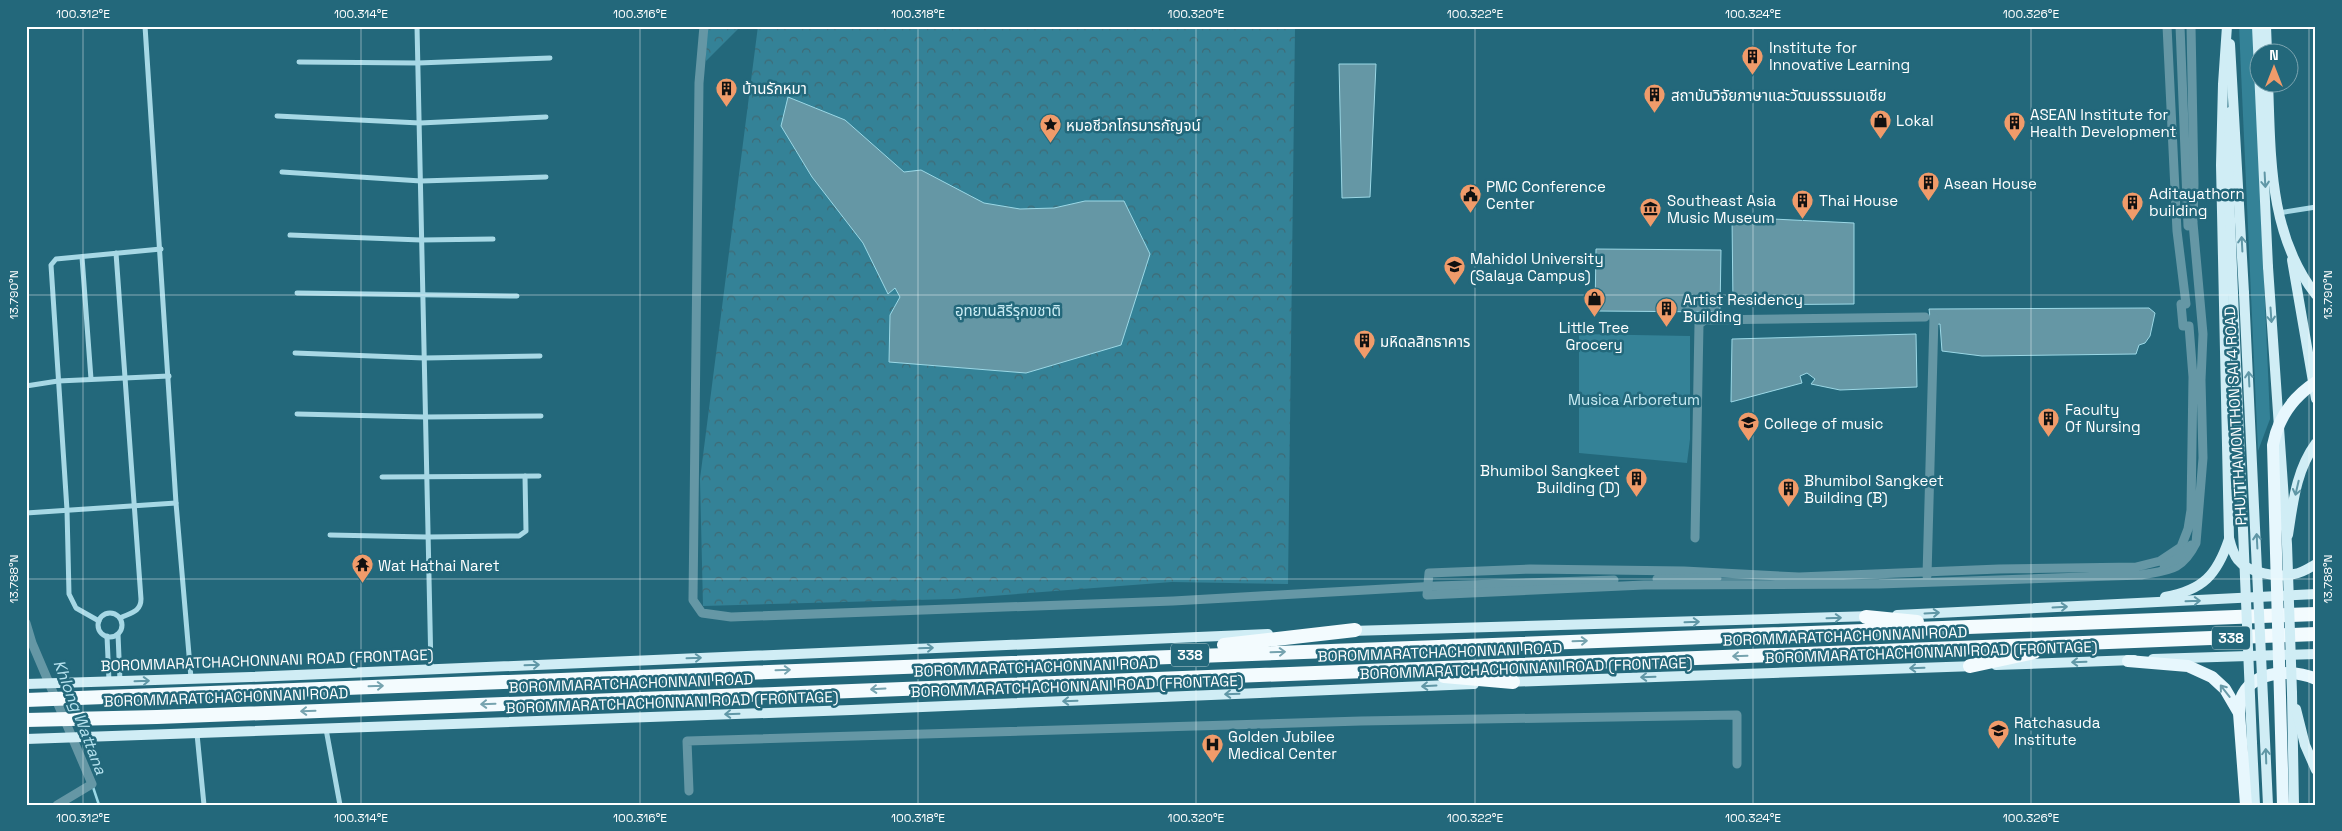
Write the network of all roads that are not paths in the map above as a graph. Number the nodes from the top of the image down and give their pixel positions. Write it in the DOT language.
graph roads {
  1 [pos="145,26"];
  2 [pos="417,26"];
  3 [pos="2228,26"];
  4 [pos="2257,26"];
  5 [pos="2266,26"];
  6 [pos="2266,42"];
  7 [pos="2232,56"];
  8 [pos="550,58"];
  9 [pos="299,62"];
  10 [pos="418,63"];
  11 [pos="2269,92"];
  12 [pos="277,116"];
  13 [pos="546,117"];
  14 [pos="420,122"];
  15 [pos="282,172"];
  16 [pos="546,177"];
  17 [pos="421,181"];
  18 [pos="2316,207"];
  19 [pos="2278,213"];
  20 [pos="290,235"];
  21 [pos="493,239"];
  22 [pos="422,240"];
  23 [pos="161,249"];
  24 [pos="2290,252"];
  25 [pos="116,253"];
  26 [pos="82,257"];
  27 [pos="296,293"];
  28 [pos="2316,295"];
  29 [pos="422,296"];
  30 [pos="517,296"];
  31 [pos="295,353"];
  32 [pos="540,356"];
  33 [pos="424,358"];
  34 [pos="169,376"];
  35 [pos="125,378"];
  36 [pos="91,380"];
  37 [pos="58,381"];
  38 [pos="2316,382"];
  39 [pos="26,386"];
  40 [pos="2316,400"];
  41 [pos="297,414"];
  42 [pos="541,416"];
  43 [pos="424,417"];
  44 [pos="2316,444"];
  45 [pos="525,476"];
  46 [pos="539,476"];
  47 [pos="382,477"];
  48 [pos="426,477"];
  49 [pos="176,503"];
  50 [pos="134,505"];
  51 [pos="67,510"];
  52 [pos="26,514"];
  53 [pos="330,535"];
  54 [pos="427,537"];
  55 [pos="2229,538"];
  56 [pos="2287,544"];
  57 [pos="2316,564"];
  58 [pos="2316,594"];
  59 [pos="2127,603"];
  60 [pos="2316,614"];
  61 [pos="1866,616"];
  62 [pos="120,618"];
  63 [pos="99,621"];
  64 [pos="1966,628"];
  65 [pos="1355,630"];
  66 [pos="118,634"];
  67 [pos="2316,634"];
  68 [pos="107,636"];
  69 [pos="2068,644"];
  70 [pos="2316,654"];
  71 [pos="1117,657"];
  72 [pos="2128,660"];
  73 [pos="1970,666"];
  74 [pos="431,669"];
  75 [pos="1335,672"];
  76 [pos="191,679"];
  77 [pos="2316,680"];
  78 [pos="120,681"];
  79 [pos="109,682"];
  80 [pos="1513,682"];
  81 [pos="30,684"];
  82 [pos="2292,693"];
  83 [pos="26,700"];
  84 [pos="2239,713"];
  85 [pos="26,720"];
  86 [pos="326,729"];
  87 [pos="197,734"];
  88 [pos="26,739"];
  89 [pos="2316,770"];
  90 [pos="204,805"];
  91 [pos="340,805"];
  92 [pos="2246,805"];
  93 [pos="2255,805"];
  94 [pos="2268,805"];
  95 [pos="2283,805"];
  96 [pos="2294,805"];
  1 -- 23 [label="street"];
  2 -- 10 [label="street"];
  3 -- 7 [label="main road, PHUTTHAMONTHON SAI 4 ROAD"];
  3 -- 55 [label="main road"];
  4 -- 56 [label="main road, one-way, bridge"];
  5 -- 6 [label="main road"];
  7 -- 93 [label="main road, bridge"];
  94 -- 7 [label="main road, PHUTTHAMONTHON SAI 4 ROAD, one-way, bridge"];
  8 -- 10 [label="street"];
  9 -- 10 [label="street"];
  10 -- 14 [label="street"];
  11 -- 19 [label="main road"];
  12 -- 14 [label="street"];
  13 -- 14 [label="street"];
  14 -- 17 [label="street"];
  15 -- 17 [label="street"];
  16 -- 17 [label="street"];
  17 -- 22 [label="street"];
  18 -- 19 [label="street"];
  19 -- 24 [label="main road"];
  20 -- 22 [label="street"];
  21 -- 22 [label="street"];
  22 -- 29 [label="street"];
  23 -- 25 [label="street"];
  23 -- 34 [label="street"];
  24 -- 28 [label="main road"];
  24 -- 40 [label="main road"];
  25 -- 26 [label="street"];
  25 -- 35 [label="street"];
  26 -- 36 [label="street"];
  26 -- 37 [label="street"];
  27 -- 29 [label="street"];
  29 -- 30 [label="street"];
  29 -- 33 [label="street"];
  31 -- 33 [label="street"];
  32 -- 33 [label="street"];
  33 -- 43 [label="street"];
  34 -- 35 [label="street"];
  34 -- 49 [label="street"];
  35 -- 36 [label="street"];
  35 -- 50 [label="street"];
  36 -- 37 [label="street"];
  37 -- 39 [label="street"];
  37 -- 51 [label="street"];
  38 -- 95 [label="main road, bridge"];
  41 -- 43 [label="street"];
  42 -- 43 [label="street"];
  43 -- 48 [label="street"];
  44 -- 56 [label="main road, one-way, bridge"];
  45 -- 46 [label="street"];
  45 -- 48 [label="street"];
  45 -- 54 [label="street"];
  47 -- 48 [label="street"];
  48 -- 54 [label="street"];
  49 -- 50 [label="street"];
  49 -- 76 [label="street"];
  50 -- 51 [label="street"];
  50 -- 62 [label="street"];
  51 -- 52 [label="street"];
  51 -- 63 [label="street"];
  53 -- 54 [label="street"];
  54 -- 74 [label="street"];
  55 -- 57 [label="main road"];
  55 -- 59 [label="main road"];
  56 -- 82 [label="main road, bridge"];
  59 -- 58 [label="main road, one-way"];
  61 -- 59 [label="main road, BOROMMARATCHACHONNANI ROAD (FRONTAGE) / 338, one-way"];
  60 -- 64 [label="highway, BOROMMARATCHACHONNANI ROAD / 338"];
  61 -- 64 [label="highway"];
  65 -- 61 [label="main road, BOROMMARATCHACHONNANI ROAD (FRONTAGE) / 338, one-way"];
  62 -- 63 [label="street"];
  62 -- 66 [label="street"];
  63 -- 68 [label="street"];
  71 -- 64 [label="highway, BOROMMARATCHACHONNANI ROAD / 338, one-way"];
  65 -- 71 [label="highway"];
  74 -- 65 [label="main road, BOROMMARATCHACHONNANI ROAD (FRONTAGE) / 338, one-way"];
  66 -- 68 [label="street"];
  66 -- 78 [label="street"];
  67 -- 69 [label="highway, BOROMMARATCHACHONNANI ROAD / 338"];
  68 -- 79 [label="street"];
  69 -- 73 [label="highway"];
  69 -- 75 [label="highway, BOROMMARATCHACHONNANI ROAD / 338, one-way"];
  70 -- 72 [label="main road, BOROMMARATCHACHONNANI ROAD (FRONTAGE)"];
  83 -- 71 [label="highway, BOROMMARATCHACHONNANI ROAD / 338, one-way"];
  72 -- 73 [label="main road, BOROMMARATCHACHONNANI ROAD (FRONTAGE), one-way"];
  84 -- 72 [label="main road, one-way"];
  73 -- 80 [label="main road, BOROMMARATCHACHONNANI ROAD (FRONTAGE), one-way"];
  74 -- 76 [label="main road, BOROMMARATCHACHONNANI ROAD (FRONTAGE) / 338"];
  75 -- 80 [label="highway"];
  75 -- 85 [label="highway, BOROMMARATCHACHONNANI ROAD / 338, one-way"];
  78 -- 76 [label="main road, BOROMMARATCHACHONNANI ROAD (FRONTAGE) / 338, one-way"];
  77 -- 84 [label="main road"];
  78 -- 79 [label="main road, BOROMMARATCHACHONNANI ROAD (FRONTAGE) / 338"];
  79 -- 81 [label="main road, BOROMMARATCHACHONNANI ROAD (FRONTAGE) / 338"];
  80 -- 86 [label="main road, BOROMMARATCHACHONNANI ROAD (FRONTAGE), one-way"];
  82 -- 89 [label="main road"];
  82 -- 96 [label="main road"];
  84 -- 92 [label="main road"];
  86 -- 87 [label="main road, BOROMMARATCHACHONNANI ROAD (FRONTAGE)"];
  86 -- 91 [label="street"];
  87 -- 88 [label="main road, BOROMMARATCHACHONNANI ROAD (FRONTAGE)"];
  87 -- 90 [label="street"];
}
